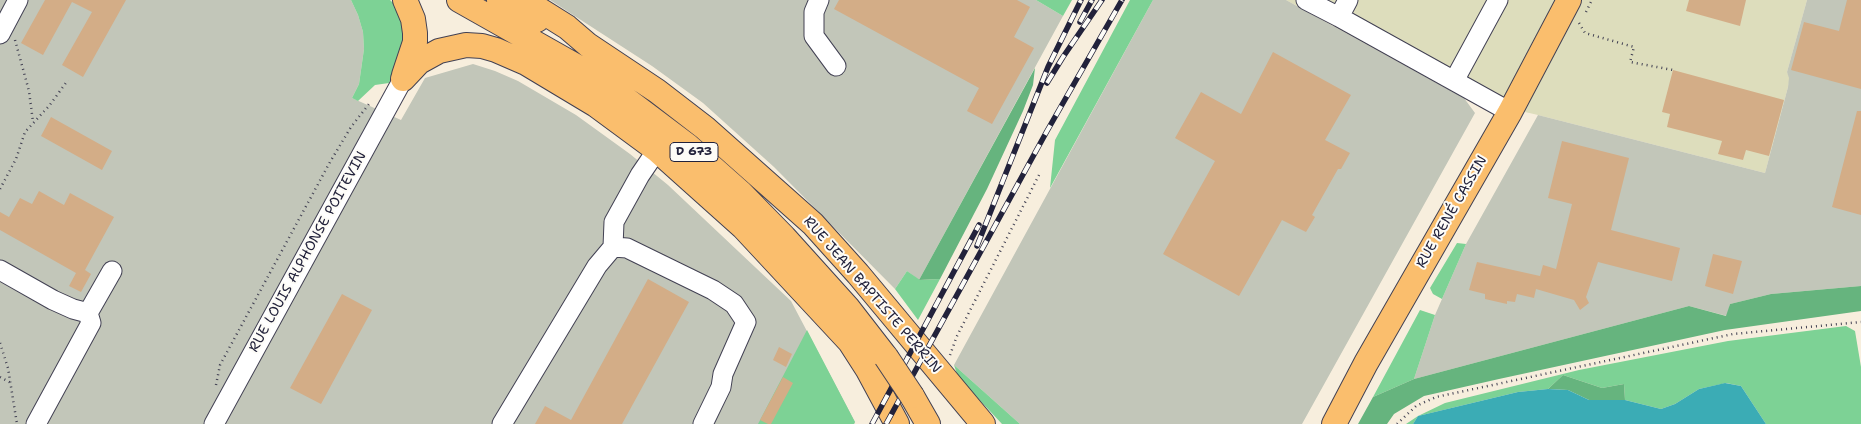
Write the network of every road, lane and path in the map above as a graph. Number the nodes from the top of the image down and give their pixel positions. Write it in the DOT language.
graph roads {
  1 [pos="18,0"];
  2 [pos="405,0"];
  3 [pos="459,0"];
  4 [pos="499,0"];
  5 [pos="524,0"];
  6 [pos="819,0"];
  7 [pos="1306,0"];
  8 [pos="1348,0"];
  9 [pos="1498,0"];
  10 [pos="1569,0"];
  11 [pos="1592,0"];
  12 [pos="1339,17"];
  13 [pos="3,27"];
  14 [pos="588,45"];
  15 [pos="836,66"];
  16 [pos="1673,70"];
  17 [pos="68,80"];
  18 [pos="1454,81"];
  19 [pos="398,88"];
  20 [pos="1510,112"];
  21 [pos="33,122"];
  22 [pos="657,150"];
  23 [pos="1039,175"];
  24 [pos="0,189"];
  25 [pos="613,247"];
  26 [pos="0,270"];
  27 [pos="112,270"];
  28 [pos="88,313"];
  29 [pos="1861,322"];
  30 [pos="0,343"];
  31 [pos="942,376"];
  32 [pos="0,378"];
  33 [pos="11,383"];
  34 [pos="216,386"];
  35 [pos="17,424"];
  36 [pos="36,424"];
  37 [pos="214,424"];
  38 [pos="502,424"];
  39 [pos="703,424"];
  40 [pos="897,424"];
  41 [pos="928,424"];
  42 [pos="983,424"];
  43 [pos="1334,424"];
  44 [pos="1396,424"];
  1 -- 13 [label="street"];
  2 -- 19 [label="main road"];
  3 -- 41 [label="main road, D 673, bridge"];
  4 -- 14 [label="main road, RUE JEAN BAPTISTE PERRIN"];
  5 -- 14 [label="main road, RUE JEAN BAPTISTE PERRIN"];
  6 -- 15 [label="street"];
  7 -- 12 [label="street"];
  8 -- 12 [label="street"];
  9 -- 18 [label="street"];
  10 -- 20 [label="main road, RUE RENÉ CASSIN"];
  11 -- 16 [label="path"];
  12 -- 18 [label="street"];
  13 -- 21 [label="path"];
  14 -- 31 [label="main road, RUE JEAN BAPTISTE PERRIN"];
  17 -- 21 [label="path"];
  18 -- 20 [label="street"];
  19 -- 22 [label="main road"];
  19 -- 34 [label="path"];
  19 -- 37 [label="street, RUE LOUIS ALPHONSE POITEVIN"];
  20 -- 43 [label="main road, RUE RENÉ CASSIN"];
  21 -- 24 [label="path"];
  22 -- 25 [label="street"];
  22 -- 40 [label="main road"];
  23 -- 31 [label="path"];
  25 -- 38 [label="street"];
  25 -- 39 [label="street"];
  26 -- 28 [label="street"];
  27 -- 28 [label="street"];
  28 -- 36 [label="street"];
  29 -- 44 [label="path"];
  30 -- 33 [label="path"];
  31 -- 42 [label="main road, RUE JEAN BAPTISTE PERRIN"];
  32 -- 33 [label="path"];
  33 -- 35 [label="path"];
}
